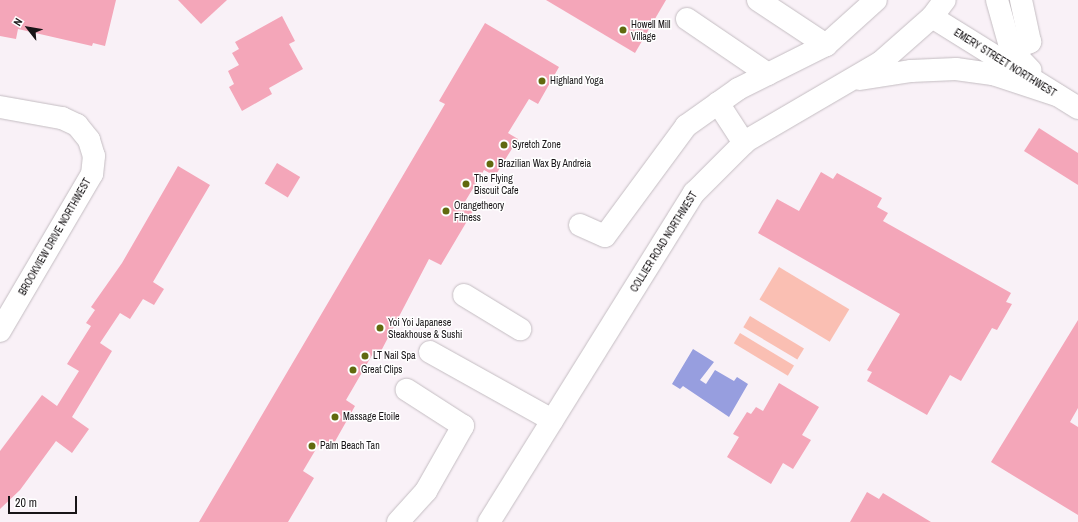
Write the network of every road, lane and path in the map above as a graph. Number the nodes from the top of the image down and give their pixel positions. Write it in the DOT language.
graph roads {
  1 [pos="758,0"];
  2 [pos="997,0"];
  3 [pos="1022,0"];
  4 [pos="872,1"];
  5 [pos="939,8"];
  6 [pos="687,19"];
  7 [pos="826,45"];
  8 [pos="1011,50"];
  9 [pos="768,74"];
  10 [pos="847,82"];
  11 [pos="1057,96"];
  12 [pos="718,103"];
  13 [pos="0,107"];
  14 [pos="1078,108"];
  15 [pos="744,143"];
  16 [pos="580,225"];
  17 [pos="464,296"];
  18 [pos="520,329"];
  19 [pos="0,331"];
  20 [pos="430,352"];
  21 [pos="407,390"];
  22 [pos="552,420"];
  23 [pos="398,522"];
  24 [pos="489,522"];
  1 -- 7 [label="street"];
  2 -- 8 [label="street"];
  3 -- 8 [label="street"];
  4 -- 7 [label="street"];
  5 -- 10 [label="street, COLLIER ROAD NORTHWEST"];
  5 -- 11 [label="street, EMERY STREET NORTHWEST"];
  6 -- 9 [label="street"];
  7 -- 9 [label="street"];
  8 -- 11 [label="street"];
  9 -- 12 [label="street"];
  10 -- 11 [label="street"];
  10 -- 15 [label="street, COLLIER ROAD NORTHWEST"];
  11 -- 14 [label="street, EMERY STREET NORTHWEST"];
  12 -- 15 [label="street"];
  12 -- 16 [label="street"];
  13 -- 19 [label="street, BROOKVIEW DRIVE NORTHWEST"];
  15 -- 22 [label="street, COLLIER ROAD NORTHWEST"];
  17 -- 18 [label="street"];
  20 -- 22 [label="street"];
  21 -- 23 [label="street"];
  22 -- 24 [label="street, COLLIER ROAD NORTHWEST"];
}
